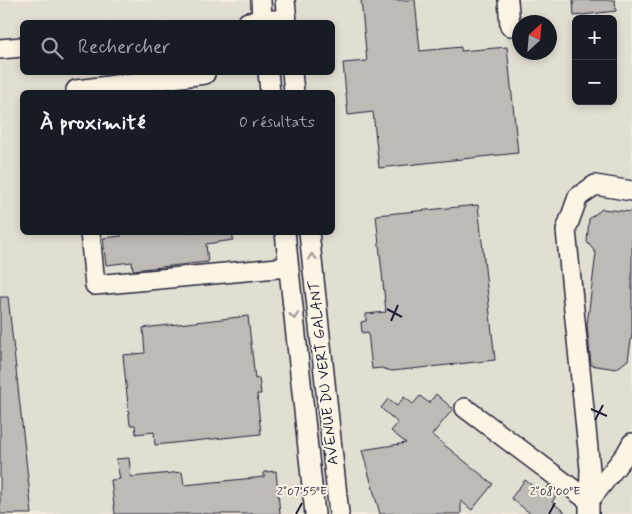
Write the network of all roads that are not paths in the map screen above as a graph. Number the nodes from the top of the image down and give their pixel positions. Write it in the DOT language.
graph roads {
  1 [pos="261,0"];
  2 [pos="508,0"];
  3 [pos="286,14"];
  4 [pos="257,20"];
  5 [pos="264,20"];
  6 [pos="510,26"];
  7 [pos="20,47"];
  8 [pos="0,49"];
  9 [pos="195,75"];
  10 [pos="268,75"];
  11 [pos="292,75"];
  12 [pos="76,87"];
  13 [pos="270,90"];
  14 [pos="294,90"];
  15 [pos="632,191"];
  16 [pos="90,235"];
  17 [pos="285,235"];
  18 [pos="309,235"];
  19 [pos="288,267"];
  20 [pos="465,408"];
  21 [pos="632,443"];
  22 [pos="589,507"];
  23 [pos="314,514"];
  24 [pos="339,514"];
  1 -- 4 [label="street"];
  2 -- 6 [label="street"];
  3 -- 5 [label="street"];
  7 -- 8 [label="street"];
  9 -- 12 [label="street"];
  10 -- 13 [label="street"];
  11 -- 14 [label="street"];
  15 -- 22 [label="street"];
  16 -- 19 [label="street"];
  17 -- 19 [label="street, AVENUE DU VERT GALANT"];
  24 -- 18 [label="street, AVENUE DU VERT GALANT, one-way"];
  19 -- 23 [label="street, AVENUE DU VERT GALANT, one-way"];
  20 -- 22 [label="street"];
  21 -- 22 [label="street"];
}
